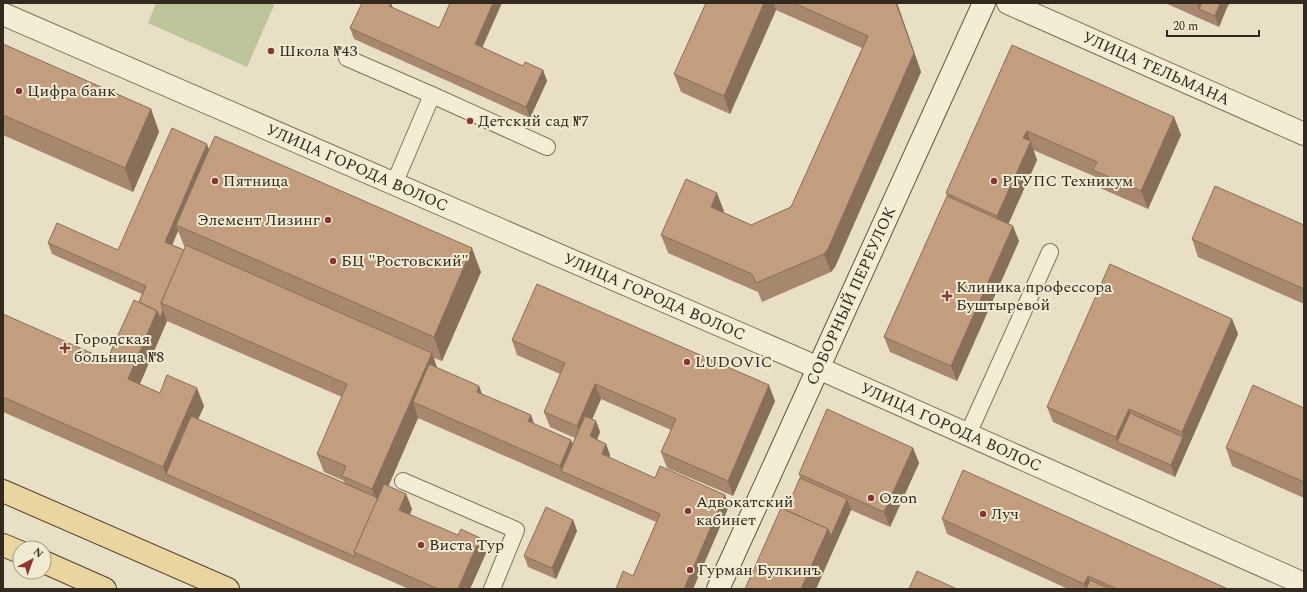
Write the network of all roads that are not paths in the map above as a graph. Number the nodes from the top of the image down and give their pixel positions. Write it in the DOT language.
graph roads {
  1 [pos="984,3"];
  2 [pos="1008,3"];
  3 [pos="3,14"];
  4 [pos="347,58"];
  5 [pos="432,95"];
  6 [pos="1304,134"];
  7 [pos="547,147"];
  8 [pos="394,184"];
  9 [pos="1050,252"];
  10 [pos="818,368"];
  11 [pos="968,434"];
  12 [pos="403,481"];
  13 [pos="3,491"];
  14 [pos="52,566"];
  15 [pos="1304,584"];
  16 [pos="105,589"];
  17 [pos="228,589"];
  18 [pos="492,589"];
  19 [pos="718,589"];
  1 -- 10 [label="street, СОБОРНЫЙ ПЕРЕУЛОК"];
  2 -- 6 [label="street, УЛИЦА ТЕЛЬМАНА"];
  3 -- 8 [label="street, УЛИЦА ГОРОДА ВОЛОС"];
  4 -- 5 [label="lane"];
  5 -- 7 [label="lane"];
  5 -- 8 [label="lane"];
  8 -- 10 [label="street, УЛИЦА ГОРОДА ВОЛОС"];
  9 -- 11 [label="lane"];
  10 -- 11 [label="street, УЛИЦА ГОРОДА ВОЛОС"];
  10 -- 19 [label="street, СОБОРНЫЙ ПЕРЕУЛОК"];
  11 -- 15 [label="street, УЛИЦА ГОРОДА ВОЛОС"];
  12 -- 18 [label="lane"];
  13 -- 17 [label="main road"];
  14 -- 16 [label="main road"];
}
